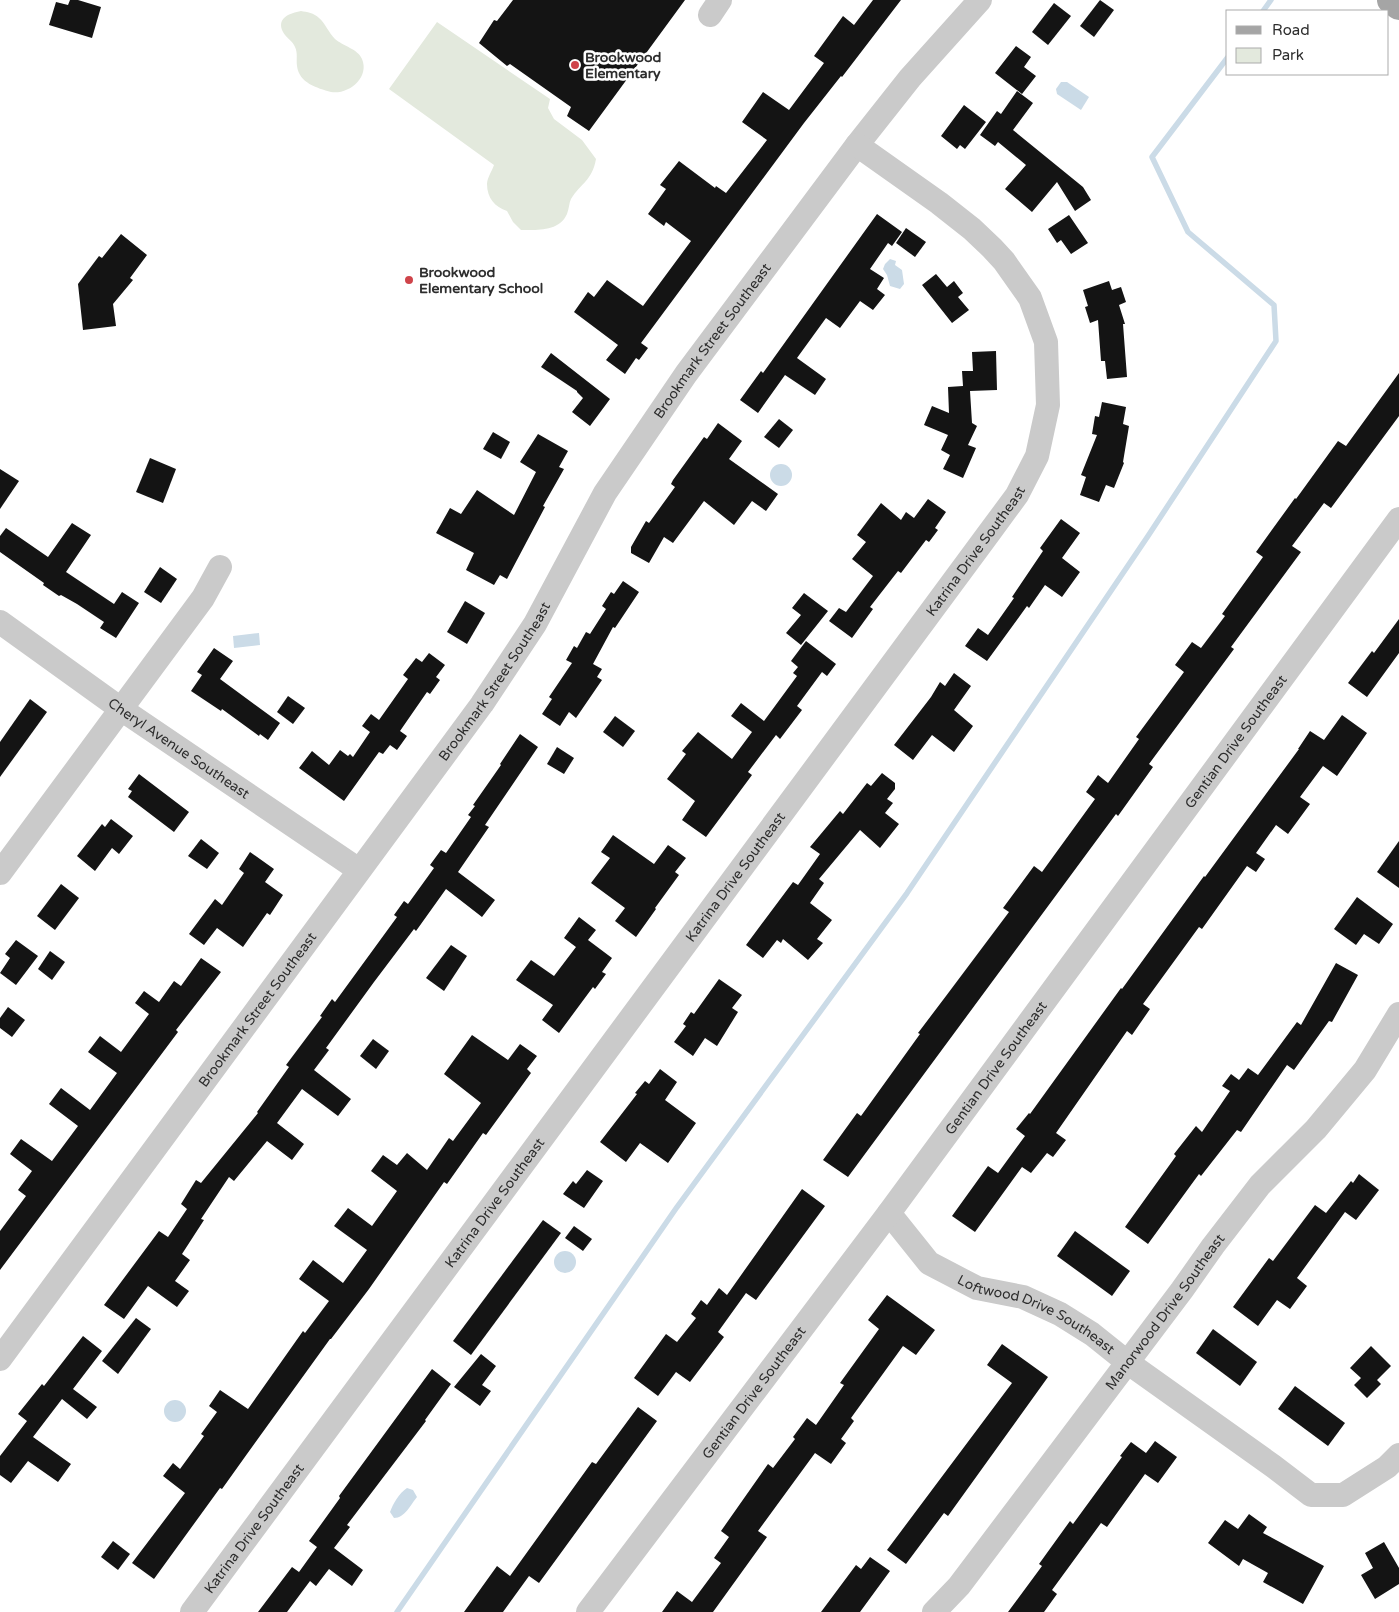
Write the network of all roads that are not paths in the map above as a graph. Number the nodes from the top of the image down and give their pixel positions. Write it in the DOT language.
graph roads {
  1 [pos="980,0"];
  2 [pos="1390,0"];
  3 [pos="1399,6"];
  4 [pos="857,146"];
  5 [pos="1399,519"];
  6 [pos="220,568"];
  7 [pos="0,622"];
  8 [pos="121,709"];
  9 [pos="360,870"];
  10 [pos="0,873"];
  11 [pos="1399,1014"];
  12 [pos="888,1213"];
  13 [pos="0,1359"];
  14 [pos="1126,1362"];
  15 [pos="1399,1455"];
  16 [pos="192,1612"];
  17 [pos="588,1612"];
  18 [pos="934,1612"];
  1 -- 4 [label="street, Brookmark Street Southeast"];
  2 -- 3 [label="main road"];
  4 -- 9 [label="street, Brookmark Street Southeast"];
  4 -- 16 [label="street, Katrina Drive Southeast"];
  5 -- 12 [label="street, Gentian Drive Southeast"];
  6 -- 8 [label="street"];
  7 -- 8 [label="street, Cheryl Avenue Southeast"];
  8 -- 9 [label="street, Cheryl Avenue Southeast"];
  8 -- 10 [label="street"];
  9 -- 13 [label="street, Brookmark Street Southeast"];
  11 -- 14 [label="street, Manorwood Drive Southeast"];
  12 -- 14 [label="street, Loftwood Drive Southeast"];
  12 -- 17 [label="street, Gentian Drive Southeast"];
  14 -- 15 [label="street, Loftwood Drive Southeast"];
  14 -- 18 [label="street, Manorwood Drive Southeast"];
}
